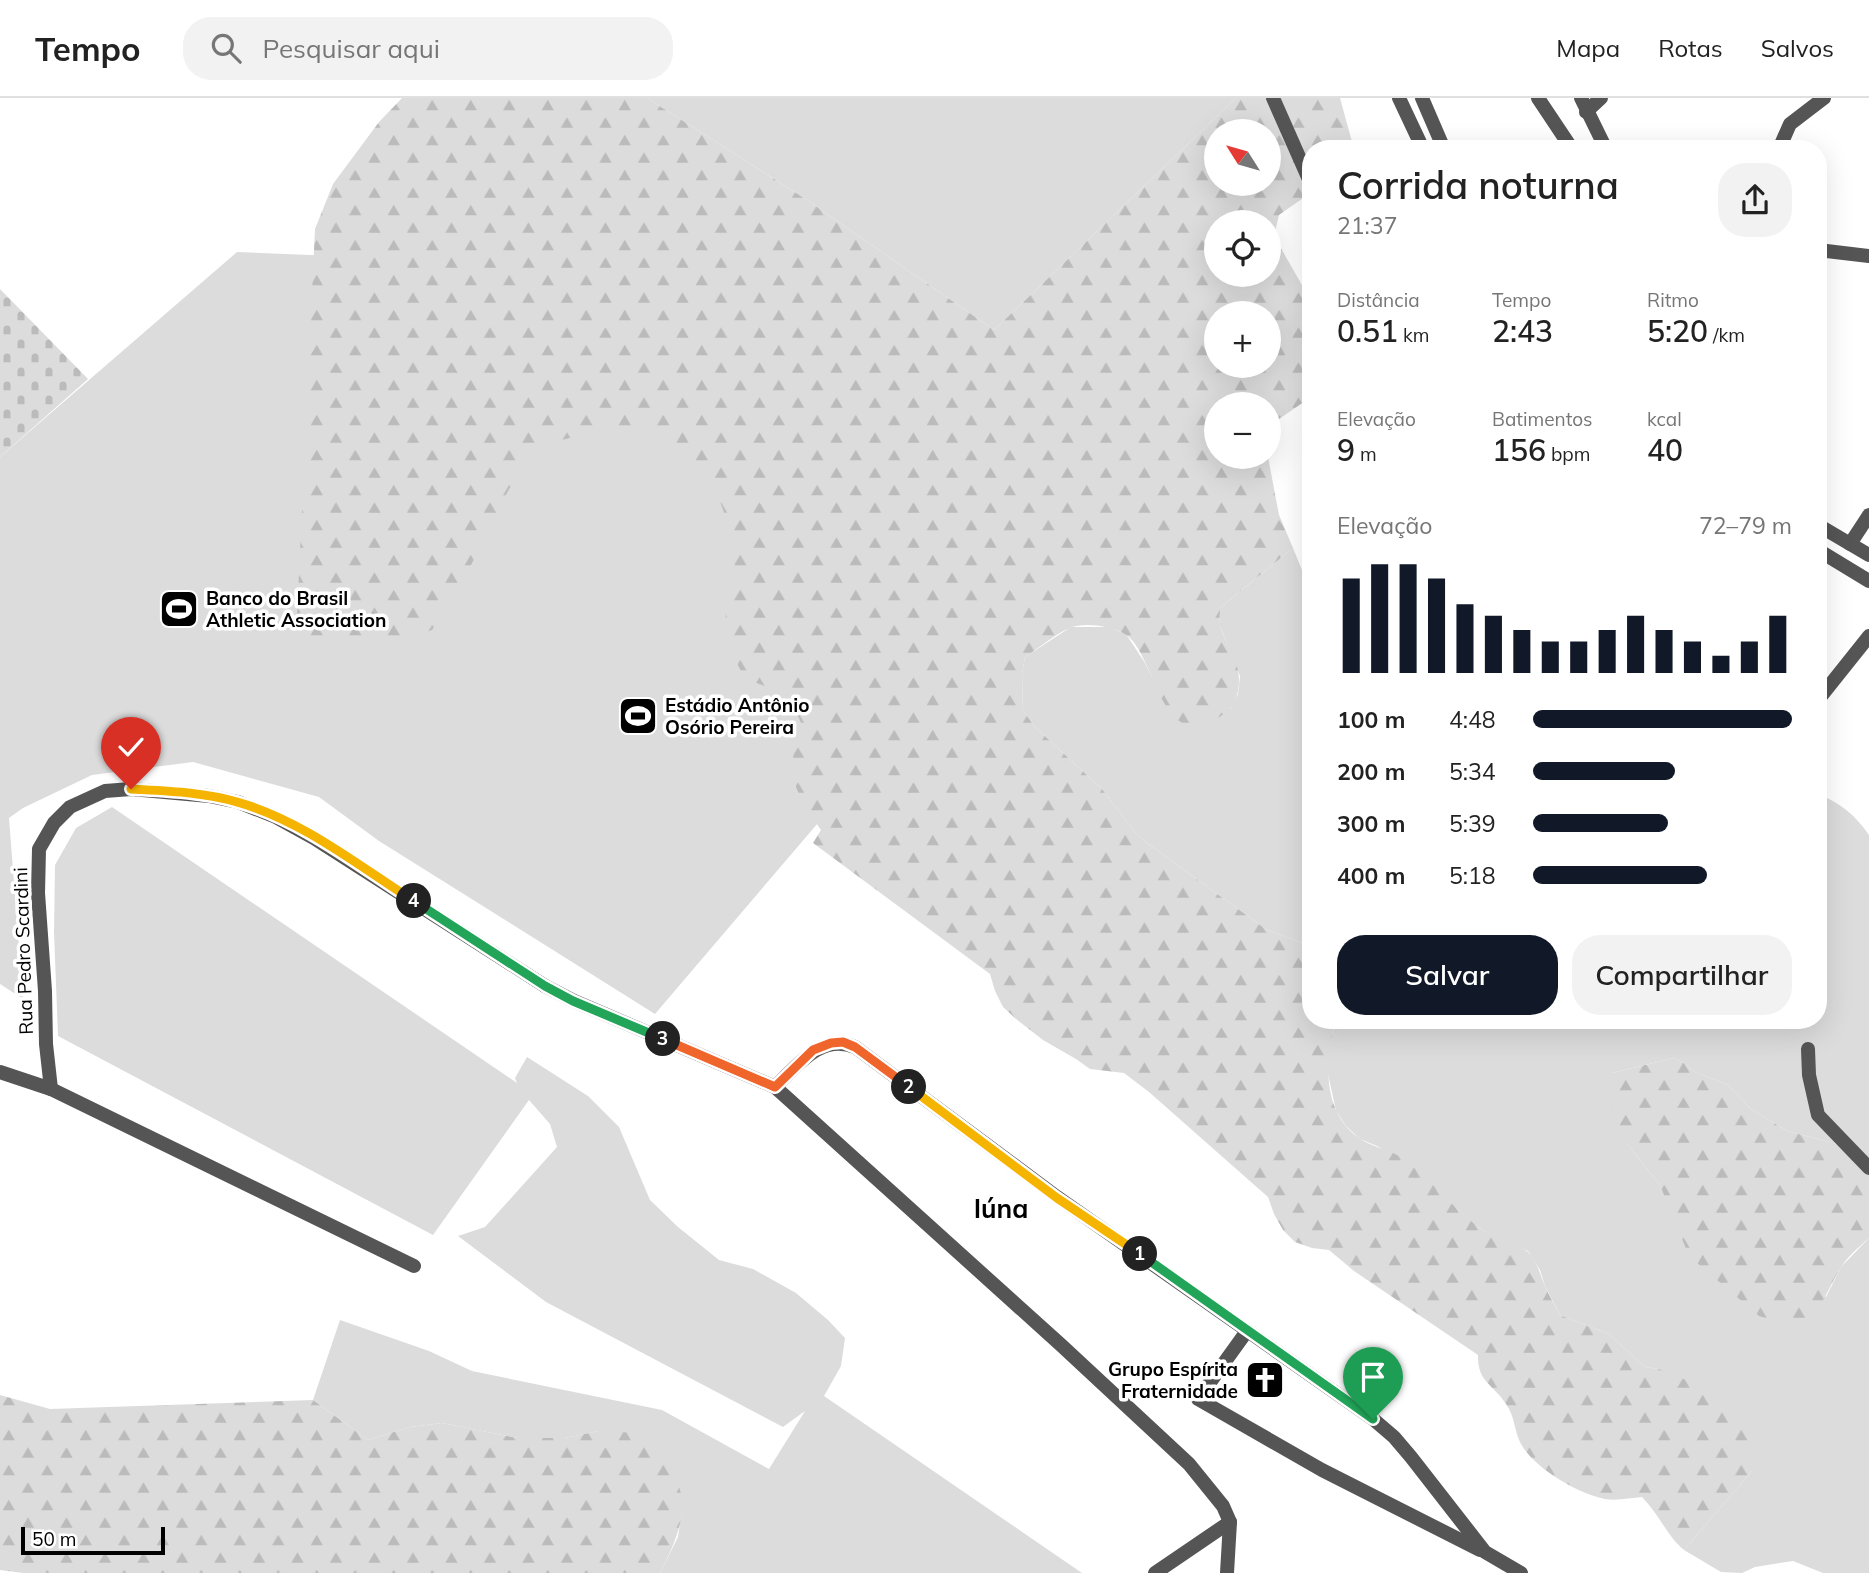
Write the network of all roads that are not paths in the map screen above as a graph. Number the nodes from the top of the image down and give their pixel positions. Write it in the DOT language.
graph roads {
  1 [pos="1273,98"];
  2 [pos="1399,98"];
  3 [pos="1422,98"];
  4 [pos="1538,98"];
  5 [pos="1601,98"];
  6 [pos="1824,98"];
  7 [pos="1584,105"];
  8 [pos="1419,140"];
  9 [pos="1440,140"];
  10 [pos="1566,140"];
  11 [pos="1602,140"];
  12 [pos="1783,140"];
  13 [pos="1302,164"];
  14 [pos="1827,251"];
  15 [pos="1869,256"];
  16 [pos="1869,514"];
  17 [pos="1827,530"];
  18 [pos="1850,544"];
  19 [pos="1827,553"];
  20 [pos="1869,555"];
  21 [pos="1869,581"];
  22 [pos="1869,636"];
  23 [pos="1827,689"];
  24 [pos="1808,1049"];
  25 [pos="0,1072"];
  26 [pos="775,1087"];
  27 [pos="51,1089"];
  28 [pos="1869,1168"];
  29 [pos="414,1266"];
  30 [pos="1247,1331"];
  31 [pos="1230,1522"];
  32 [pos="1485,1552"];
  33 [pos="1155,1573"];
  34 [pos="1227,1573"];
  35 [pos="1521,1573"];
  1 -- 13 [label="street"];
  2 -- 8 [label="street"];
  3 -- 9 [label="street"];
  4 -- 10 [label="street"];
  5 -- 7 [label="street"];
  6 -- 12 [label="street"];
  7 -- 11 [label="street"];
  14 -- 15 [label="street"];
  16 -- 18 [label="street"];
  17 -- 18 [label="street"];
  18 -- 20 [label="street"];
  19 -- 21 [label="street"];
  22 -- 23 [label="street"];
  24 -- 28 [label="street"];
  25 -- 27 [label="street"];
  26 -- 27 [label="street, Rua Pedro Scardini"];
  26 -- 30 [label="street"];
  26 -- 31 [label="street, Rua Pedro Scardini"];
  27 -- 29 [label="street"];
  30 -- 32 [label="street"];
  30 -- 32 [label="street"];
  31 -- 33 [label="street"];
  31 -- 34 [label="street"];
  32 -- 35 [label="street"];
}
